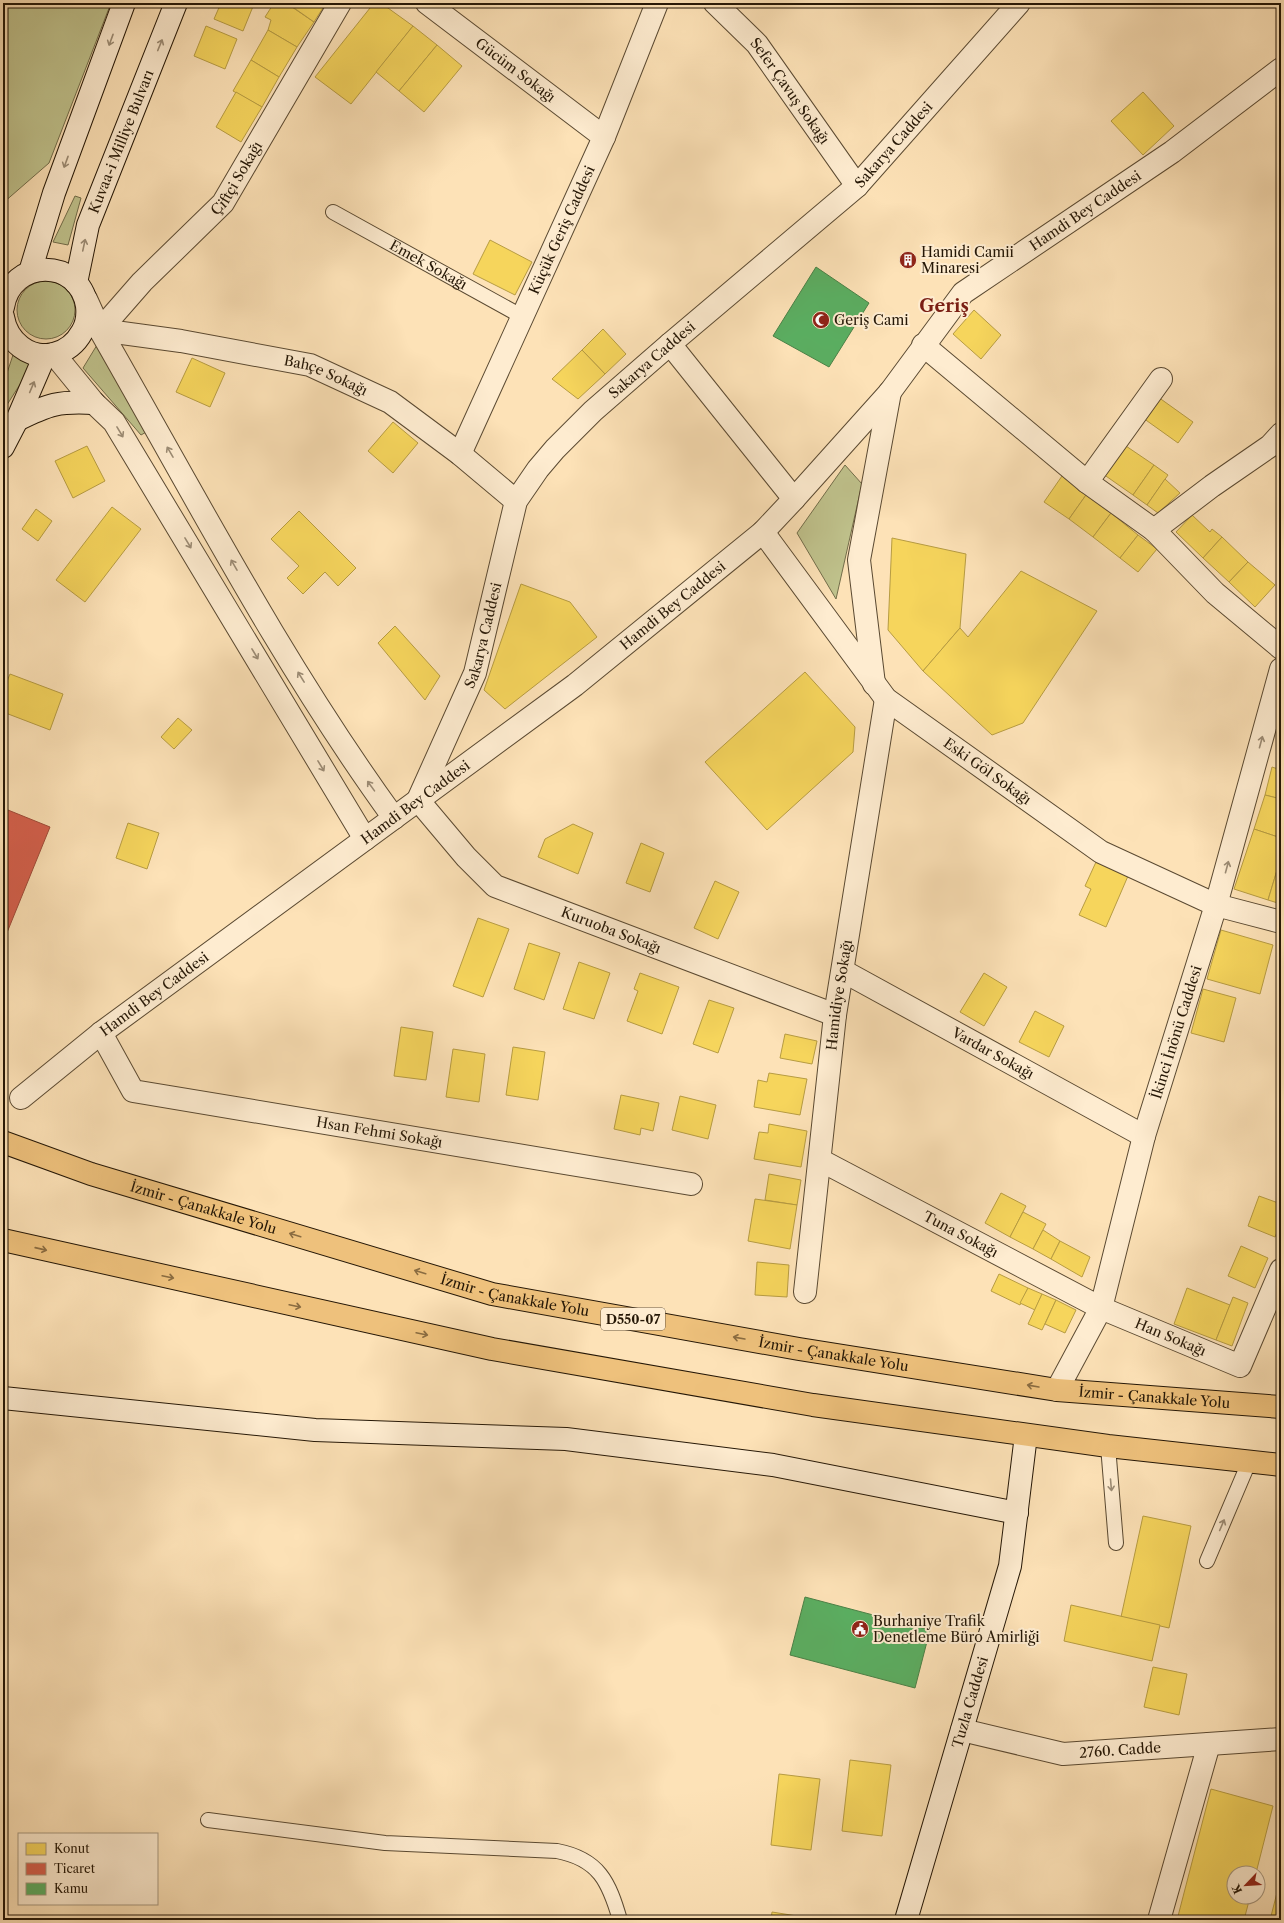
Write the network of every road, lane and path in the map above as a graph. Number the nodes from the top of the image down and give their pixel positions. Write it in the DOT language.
graph roads {
  1 [pos="124,3"];
  2 [pos="176,3"];
  3 [pos="340,3"];
  4 [pos="427,3"];
  5 [pos="657,3"];
  6 [pos="715,3"];
  7 [pos="1019,3"];
  8 [pos="1281,69"];
  9 [pos="604,137"];
  10 [pos="857,186"];
  11 [pos="333,212"];
  12 [pos="30,272"];
  13 [pos="81,291"];
  14 [pos="4,313"];
  15 [pos="523,317"];
  16 [pos="100,330"];
  17 [pos="670,344"];
  18 [pos="923,344"];
  19 [pos="50,355"];
  20 [pos="1161,379"];
  21 [pos="890,392"];
  22 [pos="94,403"];
  23 [pos="17,420"];
  24 [pos="1281,434"];
  25 [pos="3,447"];
  26 [pos="460,454"];
  27 [pos="1087,482"];
  28 [pos="794,499"];
  29 [pos="516,501"];
  30 [pos="1154,530"];
  31 [pos="762,532"];
  32 [pos="1281,648"];
  33 [pos="1281,669"];
  34 [pos="880,692"];
  35 [pos="418,800"];
  36 [pos="394,818"];
  37 [pos="365,839"];
  38 [pos="1216,905"];
  39 [pos="1281,922"];
  40 [pos="843,970"];
  41 [pos="835,1015"];
  42 [pos="101,1033"];
  43 [pos="21,1098"];
  44 [pos="1144,1136"];
  45 [pos="3,1142"];
  46 [pos="820,1160"];
  47 [pos="691,1184"];
  48 [pos="3,1240"];
  49 [pos="1281,1270"];
  50 [pos="805,1292"];
  51 [pos="1101,1308"];
  52 [pos="1058,1390"];
  53 [pos="3,1398"];
  54 [pos="1281,1407"];
  55 [pos="1026,1435"];
  56 [pos="1108,1446"];
  57 [pos="1249,1462"];
  58 [pos="1281,1465"];
  59 [pos="1017,1513"];
  60 [pos="1116,1543"];
  61 [pos="1207,1561"];
  62 [pos="962,1730"];
  63 [pos="1281,1739"];
  64 [pos="1209,1744"];
  65 [pos="208,1820"];
  66 [pos="620,1920"];
  67 [pos="906,1920"];
  68 [pos="1159,1920"];
  1 -- 12 [label="street, one-way"];
  13 -- 2 [label="street, Kuvaa-i Milliye Bulvarı, one-way"];
  3 -- 16 [label="street, Çiftçi Sokağı"];
  4 -- 9 [label="street, Gücüm Sokağı"];
  5 -- 9 [label="street, Küçük Geriş Caddesi"];
  6 -- 10 [label="street, Sefer Çavuş Sokağı"];
  7 -- 10 [label="street, Sakarya Caddesi"];
  8 -- 18 [label="street, Hamdi Bey Caddesi"];
  9 -- 15 [label="street, Küçük Geriş Caddesi"];
  10 -- 17 [label="street, Sakarya Caddesi"];
  11 -- 15 [label="lane, Emek Sokağı"];
  12 -- 13 [label="street"];
  12 -- 14 [label="street"];
  13 -- 16 [label="street"];
  13 -- 19 [label="street"];
  14 -- 19 [label="street"];
  15 -- 26 [label="street, Küçük Geriş Caddesi"];
  16 -- 26 [label="street, Bahçe Sokağı"];
  36 -- 16 [label="street, one-way"];
  17 -- 28 [label="street"];
  17 -- 29 [label="street, Sakarya Caddesi"];
  18 -- 21 [label="street, Hamdi Bey Caddesi"];
  18 -- 27 [label="street"];
  19 -- 22 [label="street"];
  23 -- 19 [label="street, one-way"];
  20 -- 27 [label="street"];
  21 -- 28 [label="street, Hamdi Bey Caddesi"];
  21 -- 34 [label="street, Hamidiye Sokağı"];
  22 -- 23 [label="street"];
  22 -- 37 [label="street, one-way"];
  23 -- 25 [label="street"];
  24 -- 30 [label="street"];
  26 -- 29 [label="street, Bahçe Sokağı"];
  27 -- 30 [label="street"];
  28 -- 31 [label="street, Hamdi Bey Caddesi"];
  29 -- 35 [label="street, Sakarya Caddesi"];
  30 -- 32 [label="street"];
  31 -- 34 [label="street, Eski Göl Sokağı"];
  31 -- 35 [label="street, Hamdi Bey Caddesi"];
  38 -- 33 [label="street, İkinci İnönü Caddesi, one-way"];
  34 -- 38 [label="street, Eski Göl Sokağı"];
  34 -- 40 [label="street, Hamidiye Sokağı"];
  35 -- 36 [label="street, Hamdi Bey Caddesi"];
  35 -- 41 [label="street, Kuruoba Sokağı"];
  36 -- 37 [label="street, Hamdi Bey Caddesi"];
  37 -- 42 [label="street, Hamdi Bey Caddesi"];
  38 -- 39 [label="street, Eski Göl Sokağı"];
  38 -- 44 [label="street, İkinci İnönü Caddesi"];
  40 -- 41 [label="street, Hamidiye Sokağı"];
  40 -- 44 [label="street, Vardar Sokağı"];
  41 -- 46 [label="street, Hamidiye Sokağı"];
  42 -- 43 [label="street, Hamdi Bey Caddesi"];
  42 -- 47 [label="street, Hsan Fehmi Sokağı"];
  44 -- 51 [label="street, İkinci İnönü Caddesi"];
  52 -- 45 [label="highway, İzmir - Çanakkale Yolu / D550-07, one-way"];
  46 -- 50 [label="street, Hamidiye Sokağı"];
  46 -- 51 [label="street, Tuna Sokağı"];
  48 -- 55 [label="highway, one-way"];
  49 -- 51 [label="street, Han Sokağı"];
  51 -- 52 [label="street, İkinci İnönü Caddesi"];
  52 -- 54 [label="highway, İzmir - Çanakkale Yolu / D550-07"];
  53 -- 59 [label="street"];
  55 -- 56 [label="highway"];
  55 -- 59 [label="street, Tuzla Caddesi"];
  56 -- 57 [label="highway"];
  56 -- 60 [label="lane, one-way"];
  57 -- 58 [label="highway"];
  61 -- 57 [label="lane, one-way"];
  59 -- 62 [label="street, Tuzla Caddesi"];
  62 -- 64 [label="street, 2760. Cadde"];
  62 -- 67 [label="street, Tuzla Caddesi"];
  63 -- 64 [label="street, 2760. Cadde"];
  64 -- 68 [label="street"];
  65 -- 66 [label="lane"];
}
